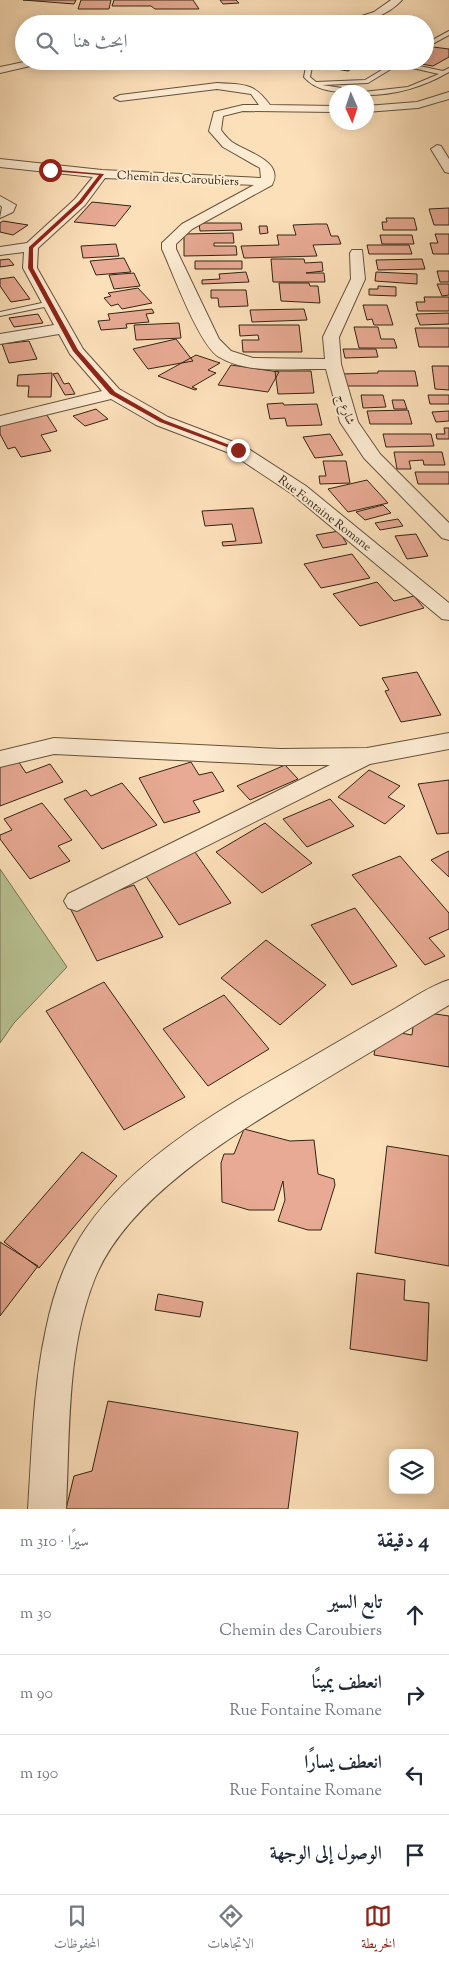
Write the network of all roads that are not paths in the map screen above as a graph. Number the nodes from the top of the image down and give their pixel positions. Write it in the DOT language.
graph roads {
  1 [pos="397,0"];
  2 [pos="377,14"];
  3 [pos="374,15"];
  4 [pos="449,26"];
  5 [pos="449,33"];
  6 [pos="434,34"];
  7 [pos="434,40"];
  8 [pos="15,67"];
  9 [pos="0,70"];
  10 [pos="308,70"];
  11 [pos="386,70"];
  12 [pos="434,70"];
  13 [pos="447,72"];
  14 [pos="314,84"];
  15 [pos="329,89"];
  16 [pos="374,93"];
  17 [pos="449,95"];
  18 [pos="120,98"];
  19 [pos="268,108"];
  20 [pos="374,108"];
  21 [pos="329,109"];
  22 [pos="437,149"];
  23 [pos="0,162"];
  24 [pos="449,169"];
  25 [pos="102,174"];
  26 [pos="267,182"];
  27 [pos="0,200"];
  28 [pos="0,214"];
  29 [pos="31,247"];
  30 [pos="0,251"];
  31 [pos="357,253"];
  32 [pos="51,303"];
  33 [pos="0,314"];
  34 [pos="65,328"];
  35 [pos="0,339"];
  36 [pos="333,364"];
  37 [pos="112,393"];
  38 [pos="0,421"];
  39 [pos="449,534"];
  40 [pos="449,614"];
  41 [pos="449,741"];
  42 [pos="367,756"];
  43 [pos="0,759"];
  44 [pos="77,901"];
  45 [pos="449,991"];
  46 [pos="47,1509"];
  1 -- 2 [label="street"];
  2 -- 3 [label="street"];
  4 -- 6 [label="lane"];
  5 -- 7 [label="lane"];
  8 -- 9 [label="street"];
  10 -- 14 [label="lane"];
  11 -- 14 [label="lane"];
  12 -- 13 [label="lane"];
  13 -- 16 [label="lane"];
  14 -- 15 [label="lane"];
  17 -- 20 [label="street"];
  18 -- 19 [label="street"];
  19 -- 21 [label="street"];
  19 -- 26 [label="street"];
  22 -- 24 [label="street"];
  23 -- 25 [label="street, Chemin des Caroubiers"];
  25 -- 26 [label="street, Chemin des Caroubiers"];
  25 -- 29 [label="street"];
  26 -- 36 [label="street"];
  27 -- 28 [label="street"];
  29 -- 30 [label="street"];
  29 -- 32 [label="street, Rue Fontaine Romane"];
  31 -- 36 [label="street, شارع ج"];
  32 -- 33 [label="lane"];
  32 -- 34 [label="street, Rue Fontaine Romane"];
  34 -- 35 [label="street"];
  34 -- 37 [label="street, Rue Fontaine Romane"];
  36 -- 39 [label="street, شارع ج"];
  37 -- 38 [label="street"];
  37 -- 40 [label="street, Rue Fontaine Romane"];
  41 -- 42 [label="street"];
  42 -- 43 [label="street"];
  42 -- 44 [label="street"];
  45 -- 46 [label="street"];
}
